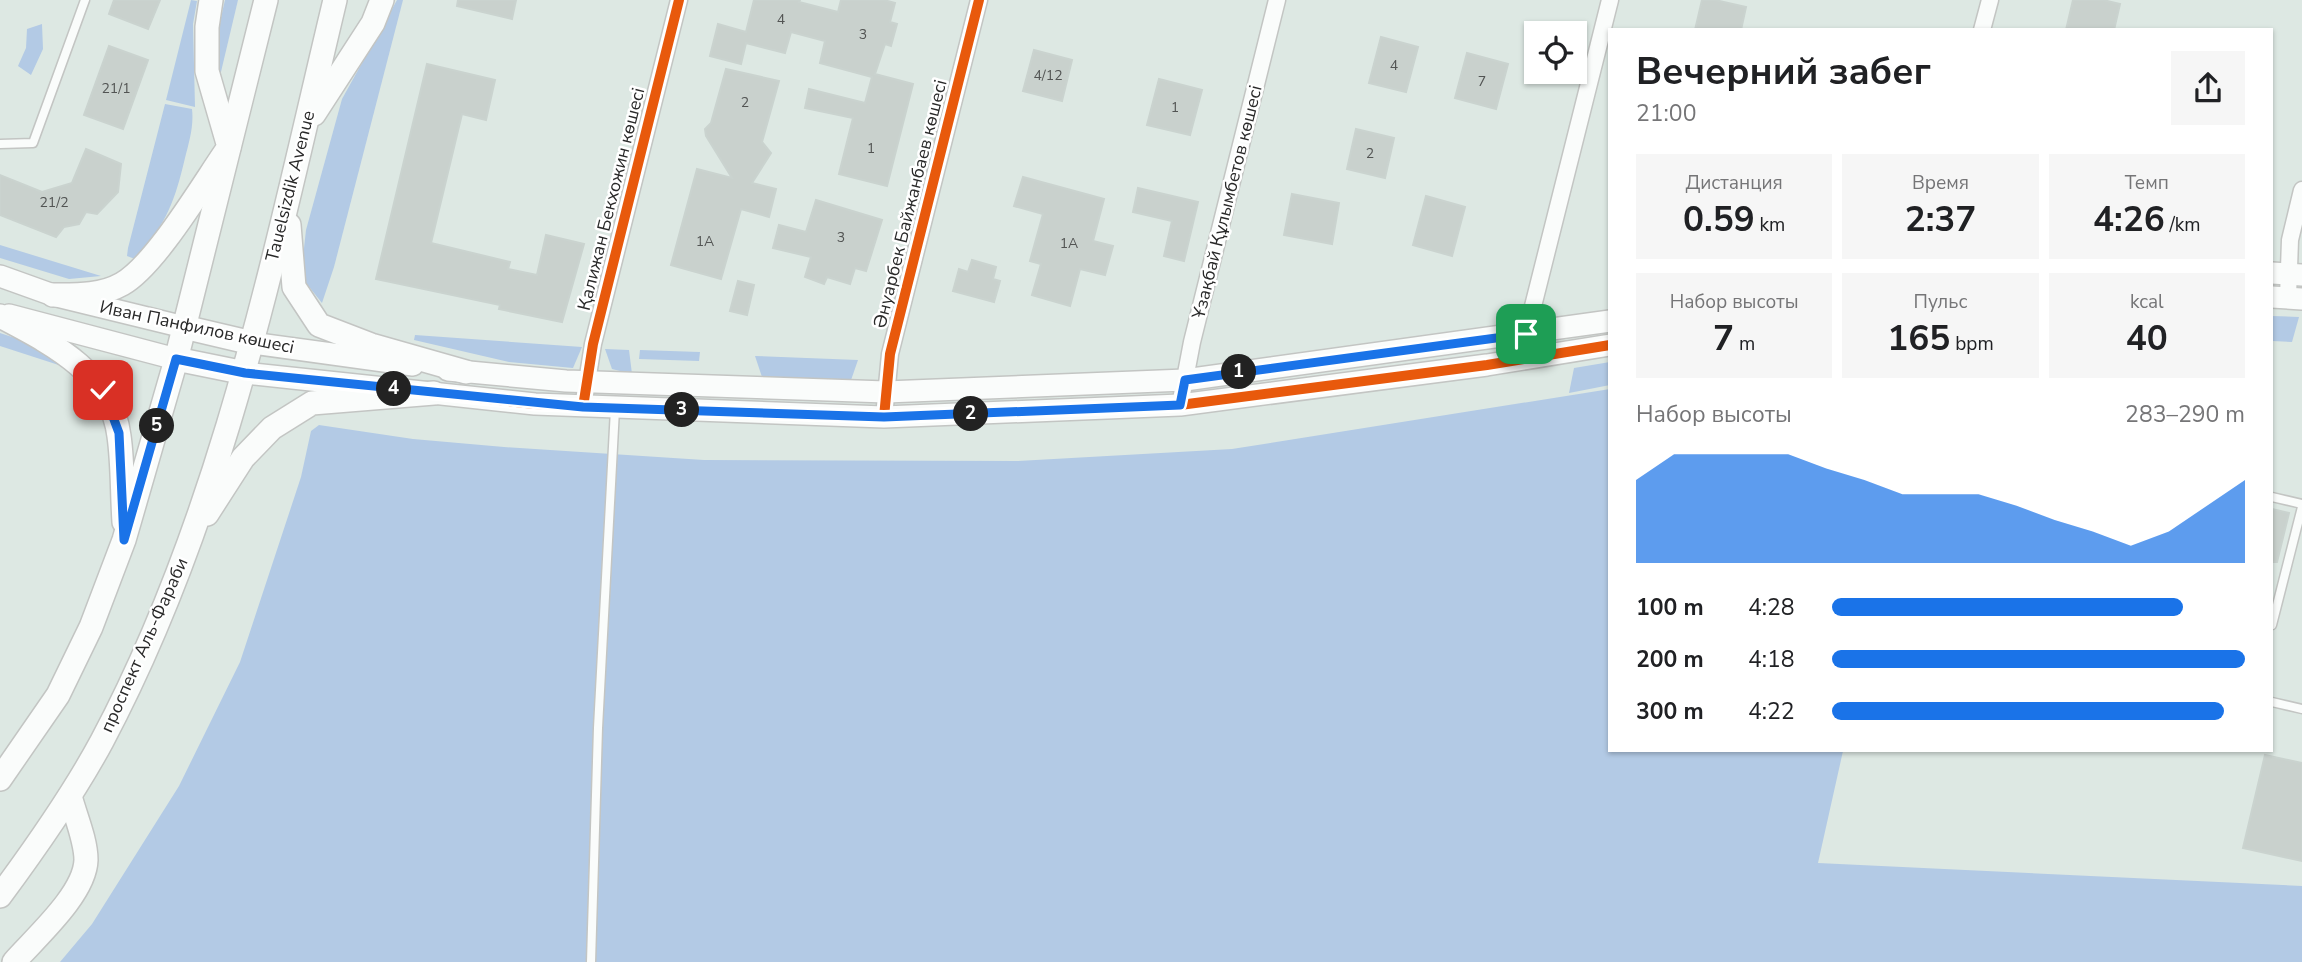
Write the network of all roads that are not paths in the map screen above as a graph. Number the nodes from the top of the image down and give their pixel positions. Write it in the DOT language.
graph roads {
  1 [pos="85,0"];
  2 [pos="212,0"];
  3 [pos="266,0"];
  4 [pos="335,0"];
  5 [pos="348,0"];
  6 [pos="382,0"];
  7 [pos="679,0"];
  8 [pos="979,0"];
  9 [pos="1277,0"];
  10 [pos="1609,0"];
  11 [pos="1990,0"];
  12 [pos="1983,28"];
  13 [pos="324,47"];
  14 [pos="304,128"];
  15 [pos="0,144"];
  16 [pos="229,147"];
  17 [pos="290,187"];
  18 [pos="2302,190"];
  19 [pos="2287,274"];
  20 [pos="0,276"];
  21 [pos="53,295"];
  22 [pos="2287,298"];
  23 [pos="0,314"];
  24 [pos="1608,321"];
  25 [pos="184,327"];
  26 [pos="1526,334"];
  27 [pos="252,343"];
  28 [pos="1608,345"];
  29 [pos="176,359"];
  30 [pos="1524,359"];
  31 [pos="466,372"];
  32 [pos="245,373"];
  33 [pos="1185,380"];
  34 [pos="586,381"];
  35 [pos="886,392"];
  36 [pos="434,393"];
  37 [pos="1180,405"];
  38 [pos="583,407"];
  39 [pos="615,408"];
  40 [pos="884,417"];
  41 [pos="2273,497"];
  42 [pos="2302,506"];
  43 [pos="124,540"];
  44 [pos="187,547"];
  45 [pos="2273,621"];
  46 [pos="2273,702"];
  47 [pos="2302,709"];
  48 [pos="8,760"];
  49 [pos="0,779"];
  50 [pos="70,796"];
  51 [pos="0,896"];
  52 [pos="14,962"];
  53 [pos="591,962"];
  1 -- 15 [label="lane"];
  2 -- 16 [label="main road"];
  3 -- 16 [label="main road"];
  4 -- 13 [label="main road, Tauelsizdik Avenue"];
  5 -- 13 [label="main road"];
  6 -- 14 [label="main road"];
  7 -- 34 [label="street, Қалижан Бекхожин көшесі"];
  8 -- 35 [label="street, Әнуарбек Байжанбаев көшесі"];
  9 -- 33 [label="street, Ұзақбай Құлымбетов көшесі"];
  10 -- 26 [label="street"];
  11 -- 12 [label="street"];
  13 -- 14 [label="main road, Tauelsizdik Avenue"];
  14 -- 17 [label="main road, Tauelsizdik Avenue"];
  16 -- 21 [label="main road"];
  16 -- 25 [label="main road"];
  17 -- 27 [label="main road, Tauelsizdik Avenue"];
  17 -- 31 [label="main road"];
  18 -- 19 [label="street"];
  19 -- 22 [label="street"];
  20 -- 21 [label="street, Иван Панфилов көшесі"];
  21 -- 25 [label="street, Иван Панфилов көшесі"];
  23 -- 29 [label="street, Иван Панфилов көшесі"];
  23 -- 43 [label="main road"];
  24 -- 26 [label="street, Иван Панфилов көшесі"];
  25 -- 27 [label="main road, Иван Панфилов көшесі"];
  25 -- 29 [label="main road"];
  26 -- 30 [label="street"];
  26 -- 33 [label="street, Иван Панфилов көшесі"];
  27 -- 31 [label="street, Иван Панфилов көшесі"];
  27 -- 32 [label="main road, Tauelsizdik Avenue"];
  28 -- 30 [label="street, Иван Панфилов көшесі"];
  29 -- 32 [label="main road, Иван Панфилов көшесі"];
  29 -- 43 [label="main road"];
  30 -- 37 [label="street, Иван Панфилов көшесі"];
  31 -- 34 [label="street, Иван Панфилов көшесі"];
  32 -- 36 [label="street, Иван Панфилов көшесі"];
  32 -- 44 [label="main road, проспект Аль-Фараби"];
  33 -- 35 [label="street, Иван Панфилов көшесі"];
  33 -- 37 [label="street, Ұзақбай Құлымбетов көшесі"];
  34 -- 35 [label="street, Иван Панфилов көшесі"];
  34 -- 38 [label="street, Қалижан Бекхожин көшесі"];
  35 -- 40 [label="street, Әнуарбек Байжанбаев көшесі"];
  36 -- 38 [label="street, Иван Панфилов көшесі"];
  36 -- 44 [label="main road"];
  37 -- 40 [label="street, Иван Панфилов көшесі"];
  38 -- 39 [label="street, Иван Панфилов көшесі"];
  39 -- 40 [label="street, Иван Панфилов көшесі"];
  39 -- 53 [label="lane"];
  41 -- 42 [label="lane"];
  42 -- 45 [label="lane"];
  43 -- 48 [label="main road"];
  44 -- 50 [label="main road, проспект Аль-Фараби"];
  46 -- 47 [label="lane"];
  48 -- 49 [label="main road"];
  50 -- 51 [label="main road, проспект Аль-Фараби"];
  50 -- 52 [label="main road"];
}
